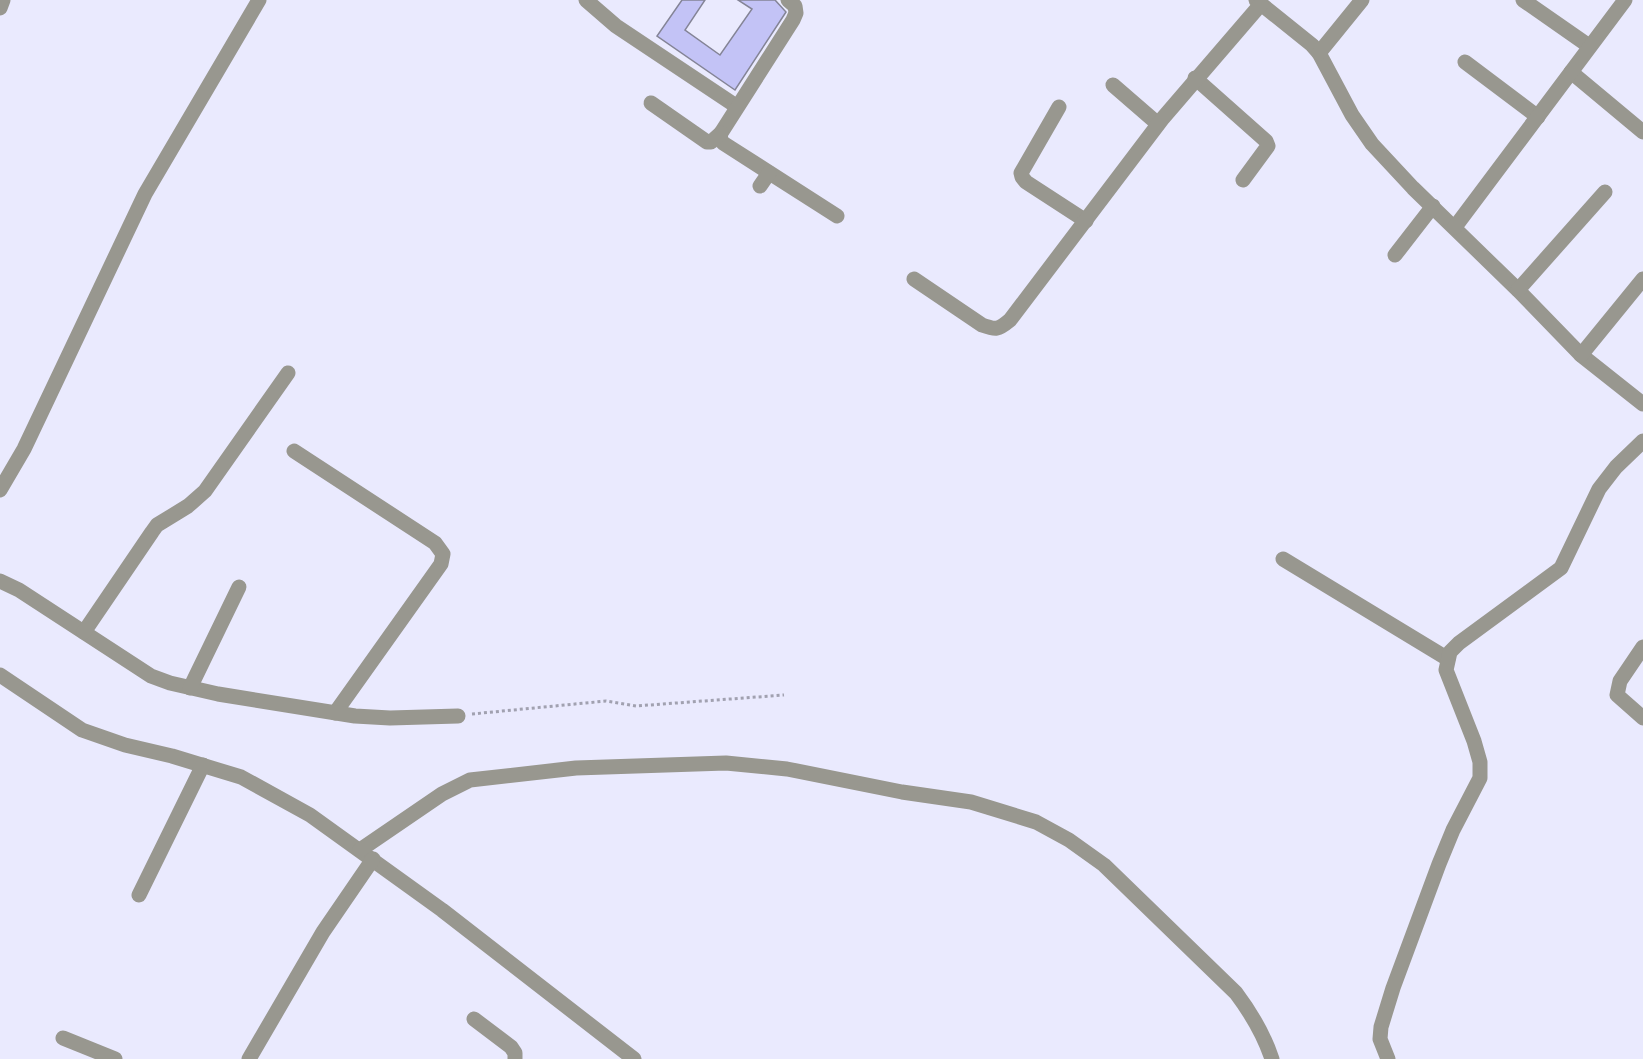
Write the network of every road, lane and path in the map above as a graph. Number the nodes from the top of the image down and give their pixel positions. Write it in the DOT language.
graph roads {
  1 [pos="3,0"];
  2 [pos="259,0"];
  3 [pos="586,0"];
  4 [pos="788,0"];
  5 [pos="1362,0"];
  6 [pos="1522,0"];
  7 [pos="1258,2"];
  8 [pos="1619,2"];
  9 [pos="0,8"];
  10 [pos="1589,46"];
  11 [pos="1318,53"];
  12 [pos="1465,62"];
  13 [pos="1571,72"];
  14 [pos="1195,78"];
  15 [pos="1113,85"];
  16 [pos="651,103"];
  17 [pos="736,106"];
  18 [pos="1059,107"];
  19 [pos="1538,117"];
  20 [pos="1158,124"];
  21 [pos="1643,132"];
  22 [pos="721,133"];
  23 [pos="769,173"];
  24 [pos="1243,180"];
  25 [pos="760,186"];
  26 [pos="1605,192"];
  27 [pos="1433,206"];
  28 [pos="837,216"];
  29 [pos="1086,221"];
  30 [pos="1455,227"];
  31 [pos="1395,255"];
  32 [pos="914,279"];
  33 [pos="1643,279"];
  34 [pos="1518,290"];
  35 [pos="1581,355"];
  36 [pos="288,373"];
  37 [pos="1643,404"];
  38 [pos="1643,441"];
  39 [pos="294,451"];
  40 [pos="0,490"];
  41 [pos="1283,560"];
  42 [pos="0,580"];
  43 [pos="239,587"];
  44 [pos="84,632"];
  45 [pos="1643,647"];
  46 [pos="1448,659"];
  47 [pos="0,675"];
  48 [pos="190,688"];
  49 [pos="784,695"];
  50 [pos="335,713"];
  51 [pos="458,716"];
  52 [pos="1643,718"];
  53 [pos="203,765"];
  54 [pos="360,850"];
  55 [pos="373,860"];
  56 [pos="140,896"];
  57 [pos="474,1019"];
  58 [pos="63,1038"];
  59 [pos="115,1059"];
  60 [pos="249,1059"];
  61 [pos="515,1059"];
  62 [pos="634,1059"];
  63 [pos="1272,1059"];
  64 [pos="1388,1059"];
  1 -- 9 [label="street"];
  2 -- 40 [label="street"];
  3 -- 17 [label="street"];
  4 -- 17 [label="street"];
  5 -- 11 [label="street"];
  6 -- 10 [label="street"];
  7 -- 11 [label="street"];
  7 -- 14 [label="street"];
  8 -- 10 [label="street"];
  10 -- 13 [label="street"];
  11 -- 27 [label="street"];
  12 -- 19 [label="street"];
  13 -- 19 [label="street"];
  13 -- 21 [label="street"];
  14 -- 20 [label="street"];
  14 -- 24 [label="street"];
  15 -- 20 [label="street"];
  16 -- 22 [label="street"];
  17 -- 22 [label="street"];
  18 -- 29 [label="street"];
  19 -- 30 [label="street"];
  20 -- 29 [label="street"];
  22 -- 23 [label="street"];
  23 -- 25 [label="street"];
  23 -- 28 [label="street"];
  26 -- 34 [label="street"];
  27 -- 30 [label="street"];
  27 -- 31 [label="street"];
  29 -- 32 [label="street"];
  30 -- 34 [label="street"];
  33 -- 35 [label="street"];
  34 -- 35 [label="street"];
  35 -- 37 [label="street"];
  36 -- 44 [label="street"];
  38 -- 46 [label="street"];
  39 -- 50 [label="street"];
  41 -- 46 [label="street"];
  42 -- 44 [label="street"];
  43 -- 48 [label="street"];
  44 -- 48 [label="street"];
  45 -- 52 [label="street"];
  46 -- 64 [label="street"];
  47 -- 53 [label="street"];
  48 -- 50 [label="street"];
  49 -- 51 [label="path"];
  50 -- 51 [label="street"];
  53 -- 54 [label="street"];
  53 -- 56 [label="street"];
  54 -- 55 [label="street"];
  54 -- 63 [label="street"];
  55 -- 60 [label="street"];
  55 -- 62 [label="street"];
  57 -- 61 [label="street"];
  58 -- 59 [label="street"];
}
